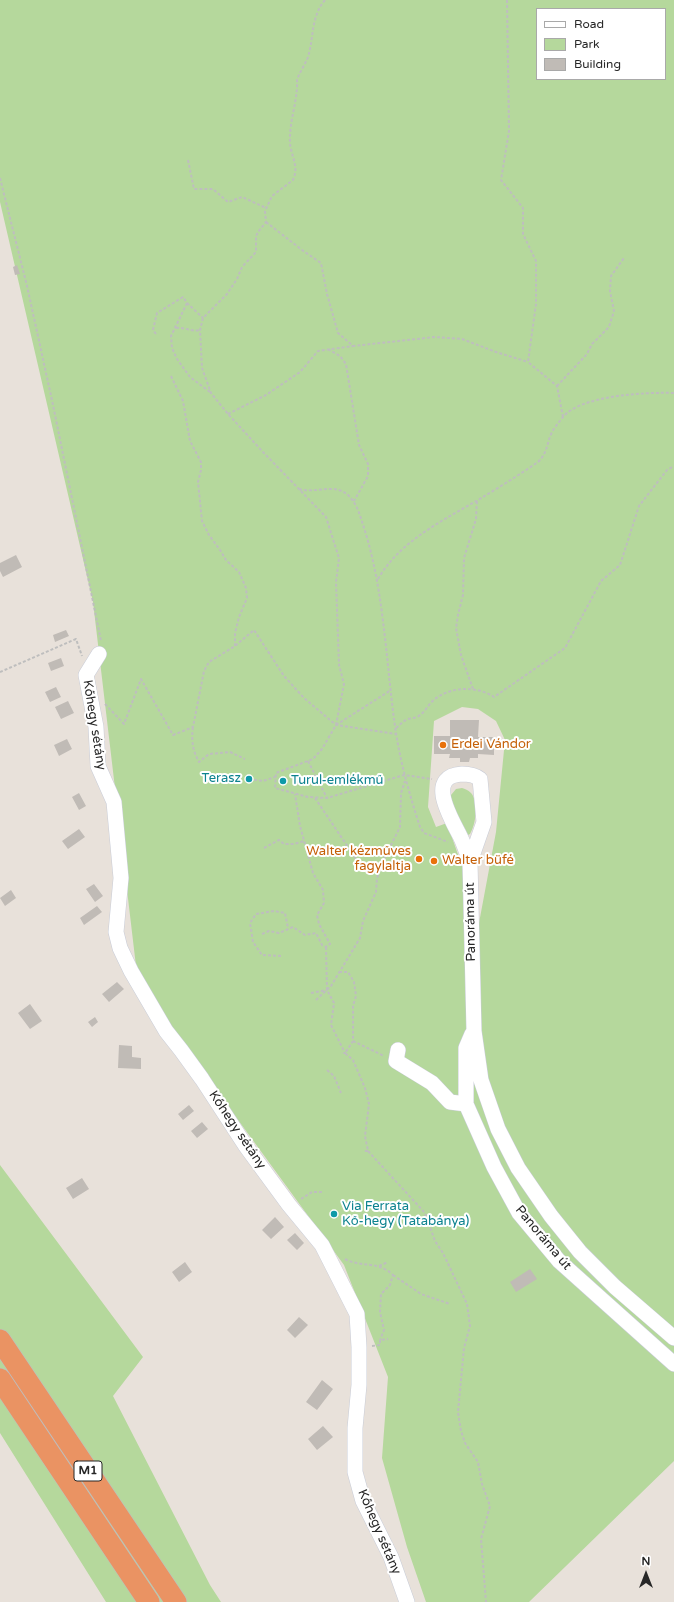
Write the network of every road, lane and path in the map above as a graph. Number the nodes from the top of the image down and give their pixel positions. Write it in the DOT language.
graph roads {
  1 [pos="325,0"];
  2 [pos="507,0"];
  3 [pos="188,160"];
  4 [pos="0,178"];
  5 [pos="266,208"];
  6 [pos="266,222"];
  7 [pos="624,258"];
  8 [pos="187,303"];
  9 [pos="203,318"];
  10 [pos="176,328"];
  11 [pos="200,330"];
  12 [pos="156,334"];
  13 [pos="354,346"];
  14 [pos="328,349"];
  15 [pos="528,362"];
  16 [pos="171,376"];
  17 [pos="557,386"];
  18 [pos="211,393"];
  19 [pos="674,393"];
  20 [pos="228,414"];
  21 [pos="563,417"];
  22 [pos="674,466"];
  23 [pos="298,488"];
  24 [pos="477,500"];
  25 [pos="354,501"];
  26 [pos="377,580"];
  27 [pos="235,646"];
  28 [pos="99,654"];
  29 [pos="82,658"];
  30 [pos="0,672"];
  31 [pos="88,686"];
  32 [pos="473,689"];
  33 [pos="391,690"];
  34 [pos="336,725"];
  35 [pos="193,727"];
  36 [pos="396,728"];
  37 [pos="396,734"];
  38 [pos="245,759"];
  39 [pos="308,761"];
  40 [pos="404,775"];
  41 [pos="275,777"];
  42 [pos="248,779"];
  43 [pos="406,780"];
  44 [pos="445,781"];
  45 [pos="295,794"];
  46 [pos="315,798"];
  47 [pos="327,798"];
  48 [pos="304,841"];
  49 [pos="452,845"];
  50 [pos="264,848"];
  51 [pos="356,859"];
  52 [pos="470,862"];
  53 [pos="288,928"];
  54 [pos="262,934"];
  55 [pos="326,947"];
  56 [pos="281,956"];
  57 [pos="339,972"];
  58 [pos="327,990"];
  59 [pos="310,993"];
  60 [pos="316,1000"];
  61 [pos="474,1031"];
  62 [pos="353,1041"];
  63 [pos="341,1053"];
  64 [pos="345,1053"];
  65 [pos="397,1056"];
  66 [pos="327,1070"];
  67 [pos="341,1093"];
  68 [pos="466,1104"];
  69 [pos="363,1151"];
  70 [pos="368,1151"];
  71 [pos="322,1192"];
  72 [pos="296,1213"];
  73 [pos="327,1253"];
  74 [pos="388,1262"];
  75 [pos="379,1266"];
  76 [pos="393,1275"];
  77 [pos="450,1304"];
  78 [pos="674,1338"];
  79 [pos="0,1340"];
  80 [pos="380,1340"];
  81 [pos="674,1364"];
  82 [pos="0,1379"];
  83 [pos="149,1602"];
  84 [pos="176,1602"];
  85 [pos="407,1602"];
  86 [pos="486,1602"];
  1 -- 5 [label="path"];
  2 -- 15 [label="path"];
  3 -- 5 [label="path"];
  4 -- 28 [label="path"];
  5 -- 6 [label="path"];
  6 -- 9 [label="path"];
  6 -- 13 [label="path"];
  7 -- 17 [label="path"];
  8 -- 9 [label="path"];
  8 -- 10 [label="path"];
  8 -- 12 [label="path"];
  9 -- 11 [label="path"];
  10 -- 11 [label="path"];
  10 -- 18 [label="path"];
  11 -- 18 [label="path"];
  13 -- 14 [label="path"];
  13 -- 15 [label="path"];
  14 -- 20 [label="path"];
  14 -- 25 [label="path"];
  15 -- 17 [label="path"];
  16 -- 27 [label="path"];
  17 -- 21 [label="path"];
  18 -- 20 [label="path"];
  19 -- 21 [label="path"];
  20 -- 23 [label="path"];
  21 -- 24 [label="path"];
  22 -- 32 [label="path"];
  23 -- 25 [label="path"];
  23 -- 34 [label="path"];
  24 -- 26 [label="path"];
  24 -- 32 [label="path"];
  25 -- 26 [label="path"];
  26 -- 33 [label="path"];
  27 -- 34 [label="path"];
  27 -- 35 [label="path"];
  28 -- 31 [label="street, Kőhegy sétány"];
  29 -- 30 [label="path"];
  31 -- 35 [label="path"];
  31 -- 72 [label="street, Kőhegy sétány"];
  32 -- 36 [label="path"];
  33 -- 34 [label="path"];
  33 -- 36 [label="path"];
  34 -- 37 [label="path"];
  34 -- 39 [label="path"];
  35 -- 38 [label="path"];
  36 -- 37 [label="path"];
  37 -- 40 [label="path"];
  39 -- 41 [label="path"];
  39 -- 47 [label="path"];
  40 -- 43 [label="path"];
  40 -- 44 [label="path"];
  40 -- 47 [label="path"];
  41 -- 42 [label="path"];
  41 -- 45 [label="path"];
  43 -- 49 [label="path"];
  43 -- 57 [label="path"];
  44 -- 52 [label="street"];
  44 -- 52 [label="street"];
  45 -- 46 [label="path"];
  45 -- 48 [label="path"];
  46 -- 47 [label="path"];
  46 -- 51 [label="path"];
  48 -- 50 [label="path"];
  48 -- 55 [label="path"];
  52 -- 61 [label="street, Panoráma út"];
  53 -- 54 [label="path"];
  53 -- 55 [label="path"];
  53 -- 56 [label="path"];
  55 -- 58 [label="path"];
  57 -- 58 [label="path"];
  57 -- 62 [label="path"];
  58 -- 59 [label="path"];
  58 -- 60 [label="path"];
  58 -- 64 [label="path"];
  61 -- 68 [label="street, Panoráma út"];
  61 -- 78 [label="street, Panoráma út"];
  62 -- 64 [label="path"];
  62 -- 65 [label="path"];
  63 -- 64 [label="path"];
  64 -- 70 [label="path"];
  65 -- 68 [label="street"];
  66 -- 67 [label="path"];
  68 -- 81 [label="street, Panoráma út"];
  69 -- 70 [label="path"];
  70 -- 86 [label="path"];
  71 -- 72 [label="path"];
  72 -- 73 [label="street, Kőhegy sétány"];
  73 -- 75 [label="path"];
  73 -- 85 [label="street, Kőhegy sétány"];
  74 -- 75 [label="path"];
  75 -- 76 [label="path"];
  76 -- 77 [label="path"];
  76 -- 80 [label="path"];
  79 -- 84 [label="highway, M1"];
  82 -- 83 [label="highway, M1"];
}
